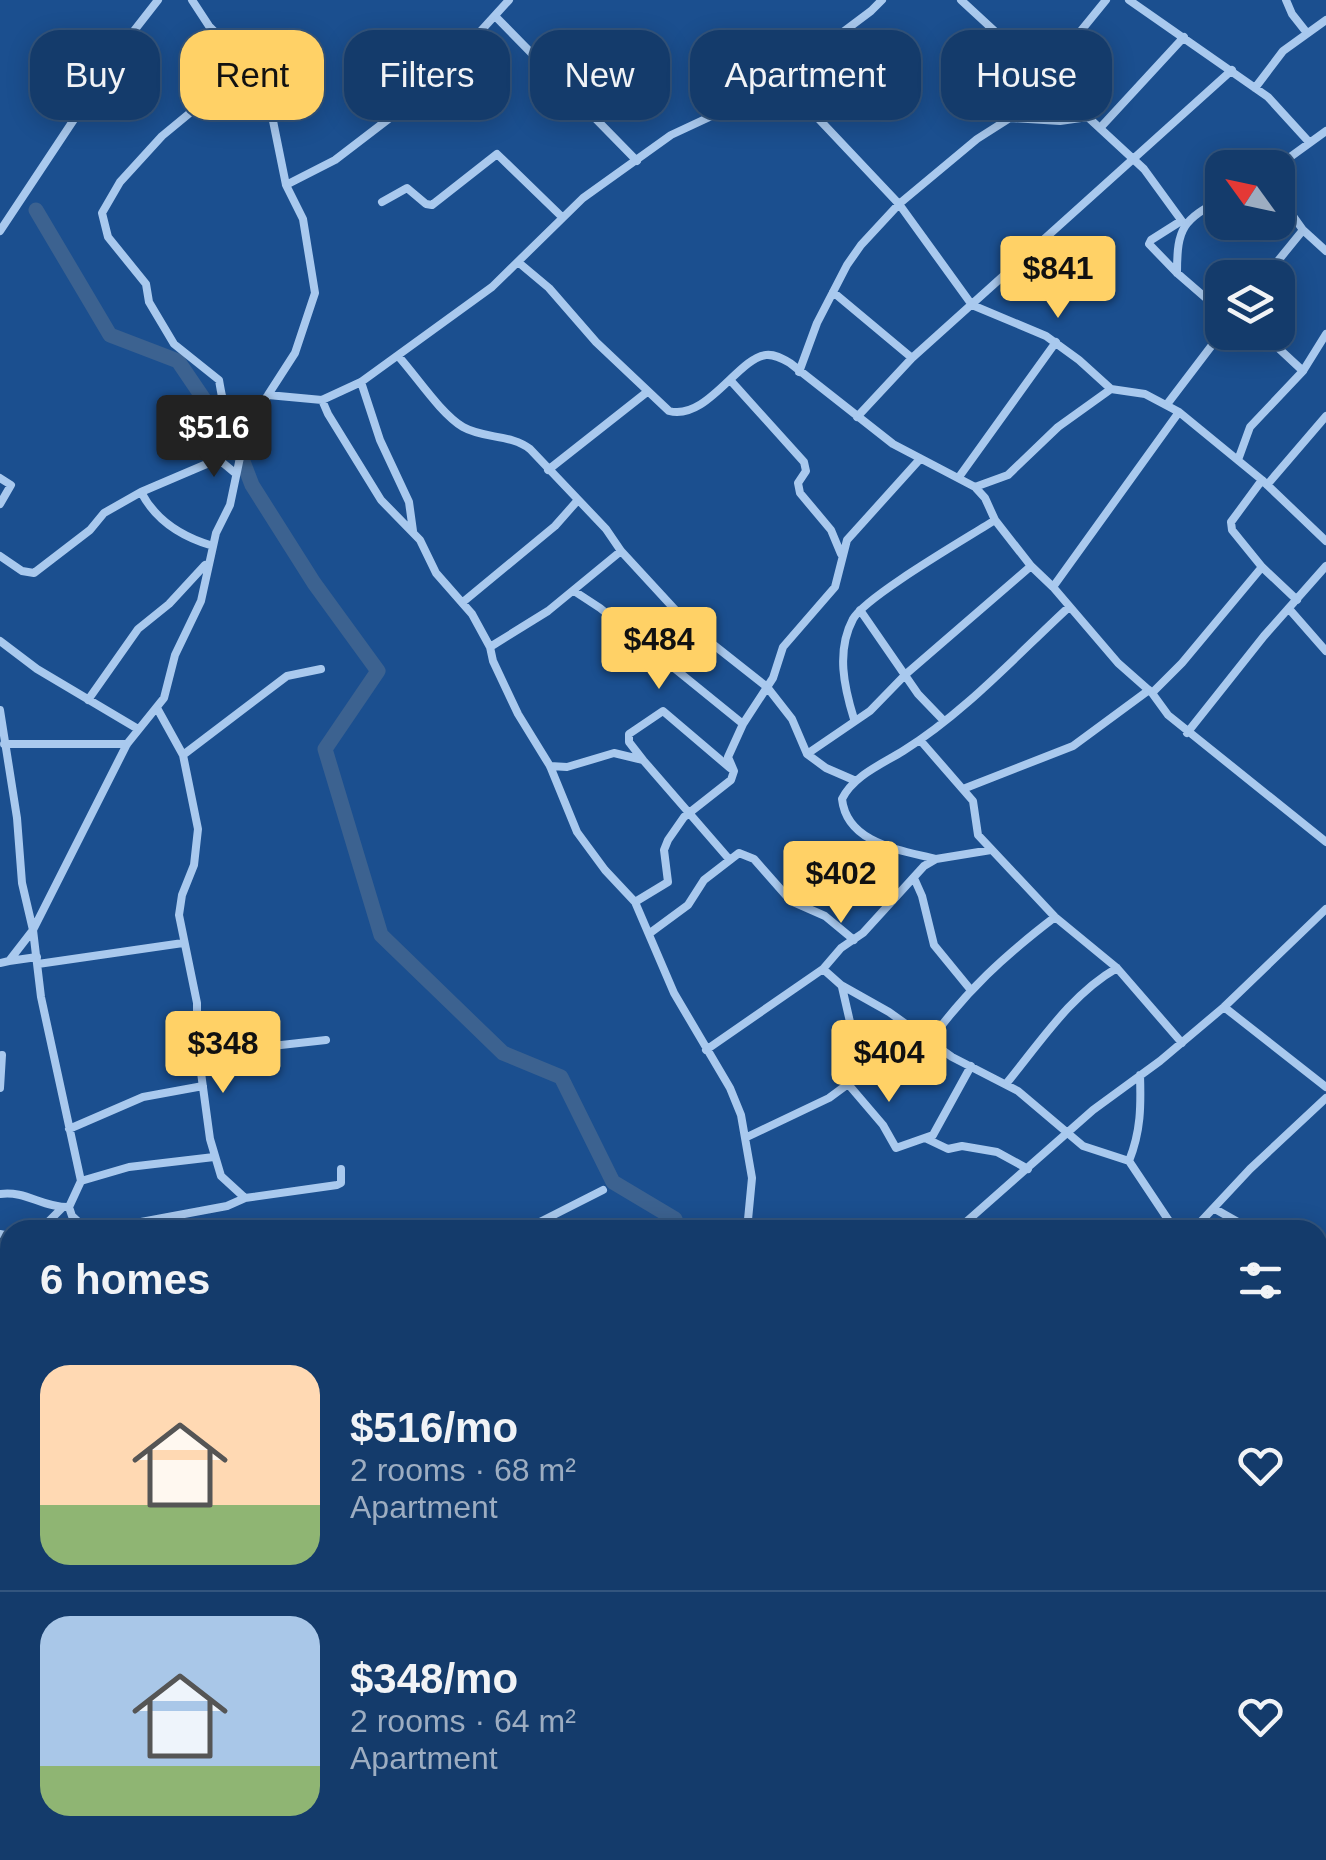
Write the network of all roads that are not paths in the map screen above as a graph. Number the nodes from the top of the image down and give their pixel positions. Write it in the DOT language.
graph roads {
  1 [pos="158,0"];
  2 [pos="192,0"];
  3 [pos="509,0"];
  4 [pos="961,0"];
  5 [pos="1106,0"];
  6 [pos="1129,0"];
  7 [pos="1286,0"];
  8 [pos="877,2"];
  9 [pos="496,16"];
  10 [pos="1326,20"];
  11 [pos="213,30"];
  12 [pos="842,30"];
  13 [pos="994,30"];
  14 [pos="1082,30"];
  15 [pos="1307,33"];
  16 [pos="1184,37"];
  17 [pos="1232,70"];
  18 [pos="1256,88"];
  19 [pos="181,120"];
  20 [pos="273,120"];
  21 [pos="706,120"];
  22 [pos="820,120"];
  23 [pos="1007,120"];
  24 [pos="1091,120"];
  25 [pos="1100,128"];
  26 [pos="1326,131"];
  27 [pos="1309,142"];
  28 [pos="1295,153"];
  29 [pos="1133,159"];
  30 [pos="637,161"];
  31 [pos="286,185"];
  32 [pos="382,202"];
  33 [pos="899,204"];
  34 [pos="1205,208"];
  35 [pos="562,216"];
  36 [pos="1295,218"];
  37 [pos="1182,222"];
  38 [pos="1304,230"];
  39 [pos="0,231"];
  40 [pos="1326,252"];
  41 [pos="1279,260"];
  42 [pos="518,262"];
  43 [pos="1176,273"];
  44 [pos="833,292"];
  45 [pos="1205,298"];
  46 [pos="972,305"];
  47 [pos="1326,334"];
  48 [pos="1056,342"];
  49 [pos="1208,350"];
  50 [pos="1281,350"];
  51 [pos="399,358"];
  52 [pos="912,358"];
  53 [pos="1303,370"];
  54 [pos="800,372"];
  55 [pos="731,381"];
  56 [pos="362,382"];
  57 [pos="1111,390"];
  58 [pos="647,392"];
  59 [pos="268,395"];
  60 [pos="322,400"];
  61 [pos="1168,403"];
  62 [pos="1179,412"];
  63 [pos="252,416"];
  64 [pos="858,416"];
  65 [pos="1326,416"];
  66 [pos="920,459"];
  67 [pos="1238,460"];
  68 [pos="548,470"];
  69 [pos="235,472"];
  70 [pos="959,476"];
  71 [pos="0,478"];
  72 [pos="1265,482"];
  73 [pos="975,486"];
  74 [pos="141,492"];
  75 [pos="578,500"];
  76 [pos="0,504"];
  77 [pos="995,520"];
  78 [pos="413,531"];
  79 [pos="1326,541"];
  80 [pos="212,546"];
  81 [pos="621,551"];
  82 [pos="842,554"];
  83 [pos="0,556"];
  84 [pos="208,561"];
  85 [pos="1031,566"];
  86 [pos="1326,566"];
  87 [pos="1262,567"];
  88 [pos="1053,587"];
  89 [pos="574,591"];
  90 [pos="1298,600"];
  91 [pos="463,602"];
  92 [pos="1069,607"];
  93 [pos="860,610"];
  94 [pos="1290,610"];
  95 [pos="0,642"];
  96 [pos="490,647"];
  97 [pos="1326,650"];
  98 [pos="321,669"];
  99 [pos="906,674"];
  100 [pos="767,687"];
  101 [pos="1151,692"];
  102 [pos="88,700"];
  103 [pos="157,708"];
  104 [pos="0,710"];
  105 [pos="854,720"];
  106 [pos="944,720"];
  107 [pos="743,724"];
  108 [pos="138,729"];
  109 [pos="1188,733"];
  110 [pos="920,740"];
  111 [pos="2,744"];
  112 [pos="127,744"];
  113 [pos="806,754"];
  114 [pos="183,755"];
  115 [pos="643,760"];
  116 [pos="550,766"];
  117 [pos="734,771"];
  118 [pos="856,781"];
  119 [pos="963,789"];
  120 [pos="689,813"];
  121 [pos="1326,842"];
  122 [pos="991,850"];
  123 [pos="936,859"];
  124 [pos="729,860"];
  125 [pos="914,878"];
  126 [pos="635,902"];
  127 [pos="1326,909"];
  128 [pos="1055,918"];
  129 [pos="33,930"];
  130 [pos="650,933"];
  131 [pos="854,940"];
  132 [pos="184,943"];
  133 [pos="3,960"];
  134 [pos="37,960"];
  135 [pos="1116,968"];
  136 [pos="823,969"];
  137 [pos="841,985"];
  138 [pos="970,989"];
  139 [pos="1224,1007"];
  140 [pos="326,1040"];
  141 [pos="929,1042"];
  142 [pos="1182,1043"];
  143 [pos="706,1050"];
  144 [pos="200,1054"];
  145 [pos="2,1055"];
  146 [pos="971,1066"];
  147 [pos="1140,1075"];
  148 [pos="848,1084"];
  149 [pos="1006,1084"];
  150 [pos="203,1086"];
  151 [pos="1326,1087"];
  152 [pos="0,1088"];
  153 [pos="1326,1098"];
  154 [pos="70,1129"];
  155 [pos="1066,1134"];
  156 [pos="747,1136"];
  157 [pos="926,1138"];
  158 [pos="214,1158"];
  159 [pos="1129,1160"];
  160 [pos="340,1168"];
  161 [pos="1028,1169"];
  162 [pos="81,1181"];
  163 [pos="603,1190"];
  164 [pos="0,1194"];
  165 [pos="246,1198"];
  166 [pos="66,1207"];
  167 [pos="1215,1209"];
  168 [pos="51,1220"];
  169 [pos="76,1220"];
  170 [pos="152,1220"];
  171 [pos="544,1220"];
  172 [pos="748,1220"];
  173 [pos="968,1220"];
  174 [pos="1168,1220"];
  175 [pos="1203,1220"];
  176 [pos="1234,1220"];
  1 -- 39 [label="street"];
  2 -- 11 [label="street"];
  3 -- 9 [label="street"];
  4 -- 13 [label="street"];
  5 -- 14 [label="street"];
  6 -- 16 [label="street"];
  7 -- 15 [label="street"];
  8 -- 12 [label="street"];
  9 -- 30 [label="street"];
  9 -- 31 [label="street"];
  10 -- 15 [label="street"];
  15 -- 18 [label="street"];
  16 -- 17 [label="street"];
  16 -- 25 [label="street"];
  17 -- 18 [label="street"];
  17 -- 29 [label="street"];
  18 -- 27 [label="street"];
  19 -- 63 [label="street"];
  20 -- 31 [label="street"];
  21 -- 30 [label="street"];
  22 -- 33 [label="street"];
  23 -- 33 [label="street"];
  24 -- 25 [label="street"];
  25 -- 29 [label="street"];
  26 -- 27 [label="street"];
  27 -- 28 [label="street"];
  29 -- 37 [label="street"];
  29 -- 46 [label="street"];
  30 -- 35 [label="street"];
  31 -- 59 [label="street"];
  32 -- 35 [label="street"];
  33 -- 44 [label="street"];
  33 -- 46 [label="street"];
  34 -- 37 [label="street"];
  35 -- 42 [label="street"];
  36 -- 38 [label="street"];
  37 -- 43 [label="street"];
  37 -- 43 [label="street"];
  38 -- 40 [label="street"];
  38 -- 41 [label="street"];
  42 -- 51 [label="street"];
  42 -- 58 [label="street"];
  43 -- 45 [label="street"];
  44 -- 52 [label="street"];
  44 -- 54 [label="street"];
  46 -- 48 [label="street"];
  46 -- 52 [label="street"];
  47 -- 53 [label="street"];
  48 -- 57 [label="street"];
  48 -- 70 [label="street"];
  49 -- 61 [label="street"];
  50 -- 53 [label="street"];
  51 -- 56 [label="street"];
  51 -- 68 [label="street"];
  52 -- 64 [label="street"];
  53 -- 67 [label="street"];
  54 -- 55 [label="street"];
  54 -- 64 [label="street"];
  55 -- 58 [label="street"];
  55 -- 82 [label="street"];
  56 -- 60 [label="street"];
  56 -- 78 [label="street"];
  57 -- 61 [label="street"];
  57 -- 73 [label="street"];
  58 -- 68 [label="street"];
  59 -- 60 [label="street"];
  59 -- 63 [label="street"];
  60 -- 78 [label="street"];
  61 -- 62 [label="street"];
  62 -- 67 [label="street"];
  62 -- 88 [label="street"];
  63 -- 69 [label="street"];
  64 -- 66 [label="street"];
  65 -- 72 [label="street"];
  66 -- 70 [label="street"];
  66 -- 82 [label="street"];
  67 -- 72 [label="street"];
  68 -- 75 [label="street"];
  69 -- 74 [label="street"];
  69 -- 80 [label="street"];
  70 -- 73 [label="street"];
  71 -- 76 [label="street"];
  72 -- 79 [label="street"];
  72 -- 87 [label="street"];
  73 -- 77 [label="street"];
  74 -- 80 [label="street"];
  74 -- 83 [label="street"];
  75 -- 81 [label="street"];
  75 -- 91 [label="street"];
  77 -- 85 [label="street"];
  77 -- 93 [label="street"];
  78 -- 91 [label="street"];
  80 -- 84 [label="street"];
  81 -- 89 [label="street"];
  81 -- 100 [label="street"];
  82 -- 100 [label="street"];
  84 -- 102 [label="street"];
  84 -- 103 [label="street"];
  85 -- 88 [label="street"];
  85 -- 99 [label="street"];
  86 -- 90 [label="street"];
  87 -- 90 [label="street"];
  87 -- 101 [label="street"];
  88 -- 92 [label="street"];
  89 -- 96 [label="street"];
  89 -- 107 [label="street"];
  90 -- 94 [label="street"];
  91 -- 96 [label="street"];
  92 -- 101 [label="street"];
  92 -- 106 [label="street"];
  93 -- 99 [label="street"];
  93 -- 105 [label="street"];
  94 -- 97 [label="street"];
  94 -- 109 [label="street"];
  95 -- 102 [label="street"];
  96 -- 116 [label="street"];
  98 -- 114 [label="street"];
  99 -- 105 [label="street"];
  99 -- 106 [label="street"];
  100 -- 107 [label="street"];
  100 -- 113 [label="street"];
  101 -- 109 [label="street"];
  101 -- 119 [label="street"];
  102 -- 108 [label="street"];
  103 -- 108 [label="street"];
  103 -- 114 [label="street"];
  104 -- 111 [label="street"];
  105 -- 113 [label="street"];
  106 -- 110 [label="street"];
  107 -- 117 [label="street"];
  108 -- 112 [label="street"];
  109 -- 121 [label="street"];
  110 -- 118 [label="street"];
  110 -- 119 [label="street"];
  111 -- 112 [label="street"];
  111 -- 129 [label="street"];
  112 -- 129 [label="street"];
  113 -- 118 [label="street"];
  114 -- 132 [label="street"];
  115 -- 116 [label="street"];
  115 -- 117 [label="street"];
  115 -- 120 [label="street"];
  116 -- 126 [label="street"];
  117 -- 120 [label="street"];
  118 -- 123 [label="street"];
  119 -- 122 [label="street"];
  120 -- 124 [label="street"];
  120 -- 126 [label="street"];
  122 -- 123 [label="street"];
  122 -- 128 [label="street"];
  123 -- 125 [label="street"];
  124 -- 130 [label="street"];
  124 -- 131 [label="street"];
  125 -- 131 [label="street"];
  125 -- 138 [label="street"];
  126 -- 130 [label="street"];
  127 -- 139 [label="street"];
  128 -- 135 [label="street"];
  128 -- 138 [label="street"];
  129 -- 133 [label="street"];
  129 -- 134 [label="street"];
  130 -- 143 [label="street"];
  131 -- 136 [label="street"];
  132 -- 134 [label="street"];
  132 -- 144 [label="street"];
  133 -- 134 [label="street"];
  134 -- 154 [label="street"];
  135 -- 142 [label="street"];
  135 -- 149 [label="street"];
  136 -- 137 [label="street"];
  136 -- 143 [label="street"];
  137 -- 141 [label="street"];
  137 -- 148 [label="street"];
  138 -- 141 [label="street"];
  139 -- 142 [label="street"];
  139 -- 151 [label="street"];
  140 -- 144 [label="street"];
  141 -- 146 [label="street"];
  142 -- 147 [label="street"];
  143 -- 156 [label="street"];
  144 -- 150 [label="street"];
  145 -- 152 [label="street"];
  146 -- 149 [label="street"];
  146 -- 157 [label="street"];
  147 -- 155 [label="street"];
  147 -- 159 [label="street"];
  148 -- 156 [label="street"];
  148 -- 157 [label="street"];
  149 -- 155 [label="street"];
  150 -- 154 [label="street"];
  150 -- 158 [label="street"];
  153 -- 167 [label="street"];
  154 -- 162 [label="street"];
  155 -- 159 [label="street"];
  155 -- 161 [label="street"];
  156 -- 172 [label="street"];
  157 -- 161 [label="street"];
  158 -- 162 [label="street"];
  158 -- 165 [label="street"];
  159 -- 174 [label="street"];
  160 -- 165 [label="street"];
  161 -- 173 [label="street"];
  162 -- 166 [label="street"];
  163 -- 171 [label="street"];
  164 -- 166 [label="street"];
  165 -- 170 [label="street"];
  166 -- 168 [label="street"];
  166 -- 169 [label="street"];
  167 -- 175 [label="street"];
  167 -- 176 [label="street"];
}
